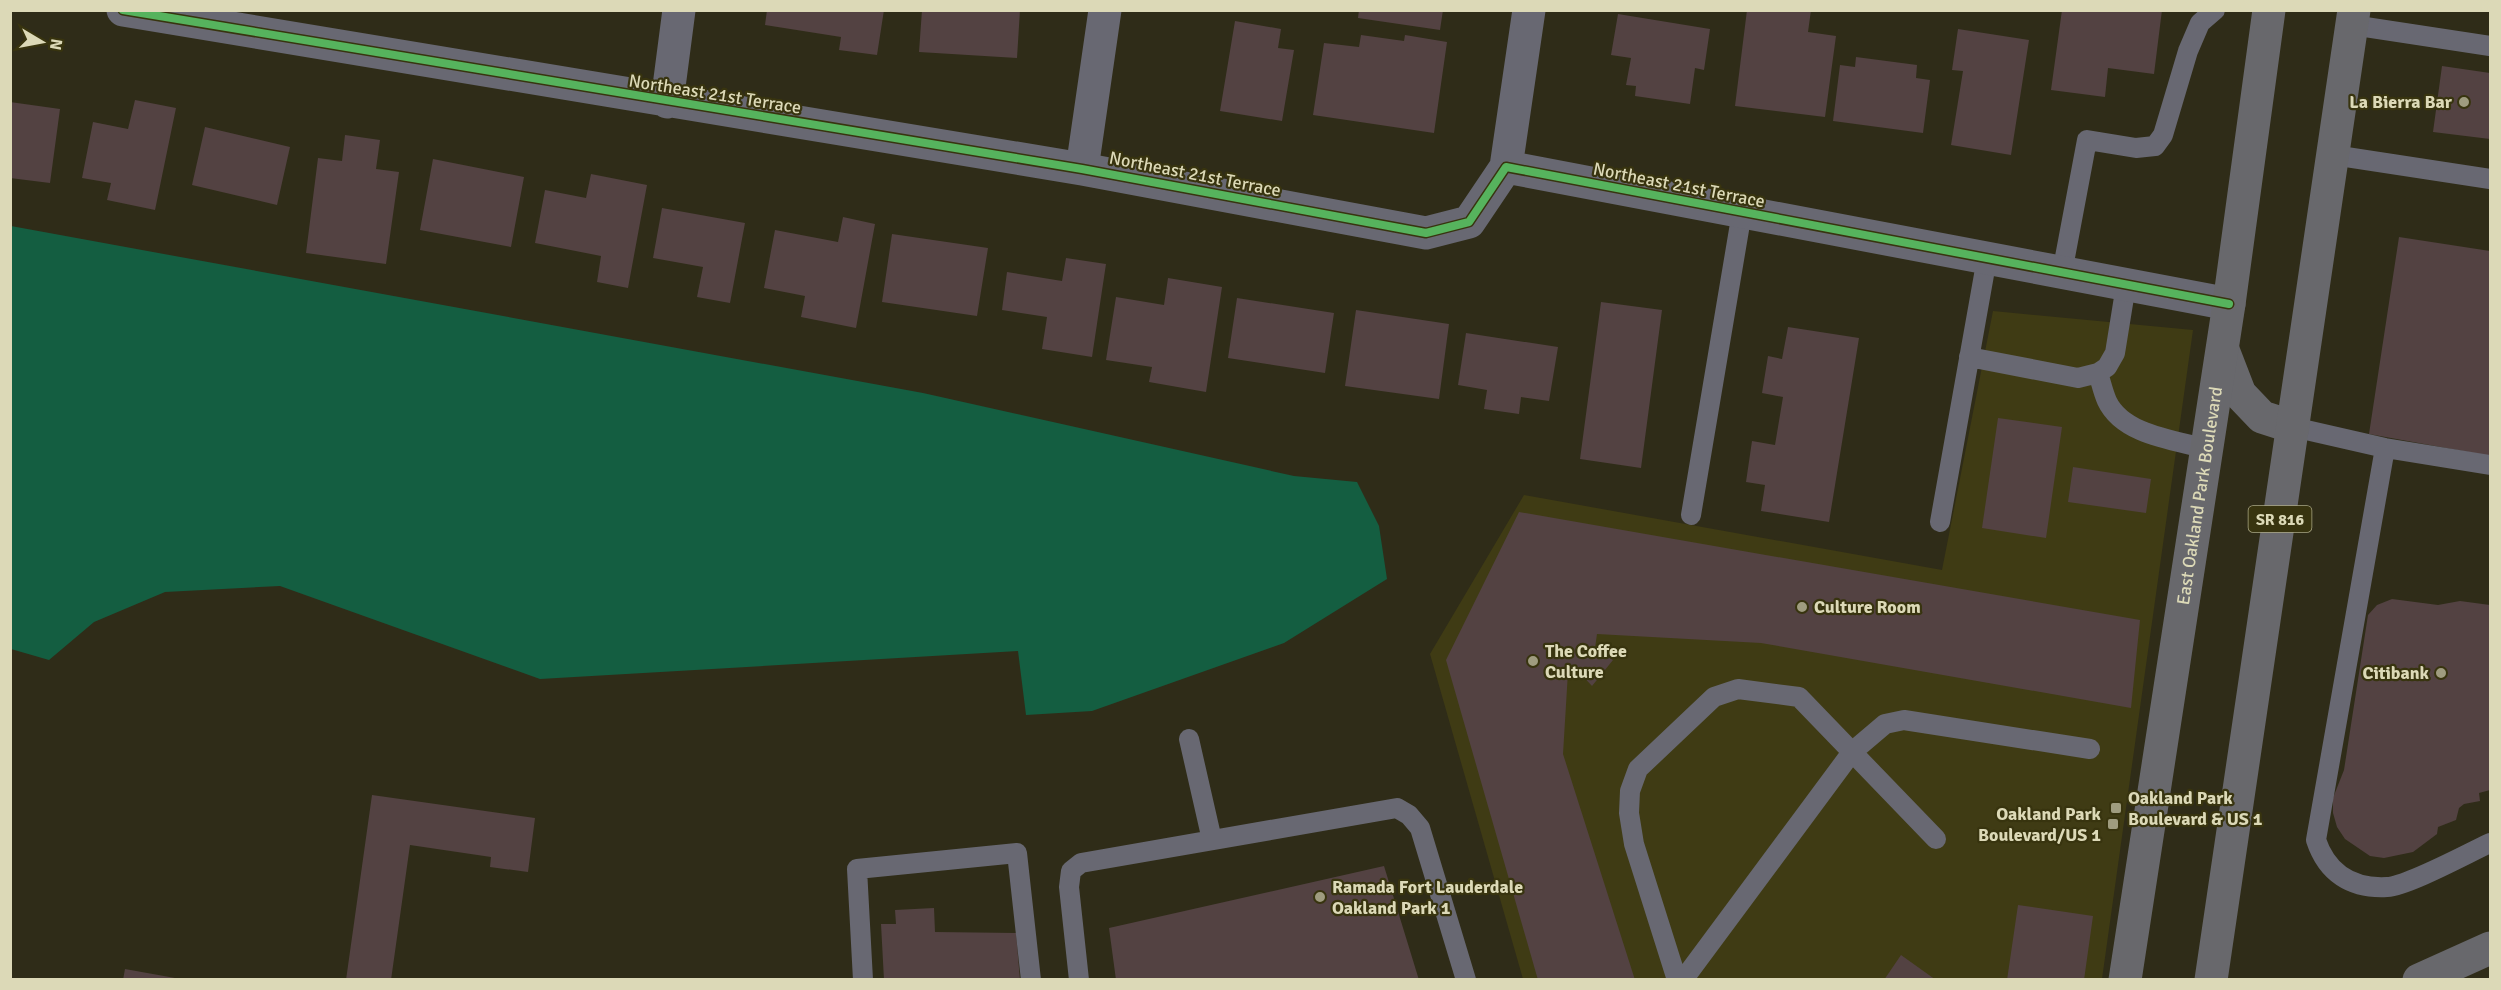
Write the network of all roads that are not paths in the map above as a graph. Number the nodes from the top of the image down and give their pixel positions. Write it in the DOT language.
graph roads {
  1 [pos="123,10"];
  2 [pos="679,10"];
  3 [pos="1105,10"];
  4 [pos="1529,10"];
  5 [pos="2215,10"];
  6 [pos="2269,10"];
  7 [pos="2353,18"];
  8 [pos="2490,46"];
  9 [pos="667,102"];
  10 [pos="2333,155"];
  11 [pos="1506,167"];
  12 [pos="1082,168"];
  13 [pos="2490,179"];
  14 [pos="1742,212"];
  15 [pos="1986,258"];
  16 [pos="2062,273"];
  17 [pos="2126,285"];
  18 [pos="2229,304"];
  19 [pos="2222,348"];
  20 [pos="1969,357"];
  21 [pos="2098,374"];
  22 [pos="2293,427"];
  23 [pos="2385,448"];
  24 [pos="2207,449"];
  25 [pos="2490,465"];
  26 [pos="1691,514"];
  27 [pos="1940,522"];
  28 [pos="1189,739"];
  29 [pos="2090,749"];
  30 [pos="1852,753"];
  31 [pos="1936,839"];
  32 [pos="1212,840"];
  33 [pos="2490,843"];
  34 [pos="2490,948"];
  35 [pos="863,980"];
  36 [pos="1031,980"];
  37 [pos="1079,980"];
  38 [pos="1466,980"];
  39 [pos="1677,980"];
  40 [pos="1683,980"];
  41 [pos="2125,980"];
  42 [pos="2211,980"];
  43 [pos="2419,980"];
  1 -- 9 [label="street, Northeast 21st Terrace"];
  2 -- 9 [label="street"];
  3 -- 12 [label="street"];
  4 -- 11 [label="street"];
  5 -- 16 [label="lane"];
  6 -- 18 [label="main road, East Oakland Park Boulevard"];
  7 -- 8 [label="lane"];
  7 -- 10 [label="main road, SR 816"];
  9 -- 12 [label="street, Northeast 21st Terrace"];
  10 -- 13 [label="lane"];
  10 -- 22 [label="main road, SR 816"];
  11 -- 12 [label="street, Northeast 21st Terrace"];
  11 -- 14 [label="street, Northeast 21st Terrace"];
  14 -- 15 [label="street, Northeast 21st Terrace"];
  14 -- 26 [label="lane"];
  15 -- 16 [label="street, Northeast 21st Terrace"];
  15 -- 20 [label="lane"];
  16 -- 17 [label="street, Northeast 21st Terrace"];
  17 -- 18 [label="street, Northeast 21st Terrace"];
  17 -- 21 [label="lane"];
  18 -- 19 [label="main road, East Oakland Park Boulevard"];
  19 -- 22 [label="main road"];
  19 -- 24 [label="main road, East Oakland Park Boulevard"];
  20 -- 21 [label="lane"];
  20 -- 27 [label="lane"];
  21 -- 24 [label="lane"];
  22 -- 23 [label="lane"];
  22 -- 42 [label="main road, SR 816"];
  23 -- 25 [label="lane"];
  23 -- 33 [label="lane"];
  24 -- 41 [label="main road, East Oakland Park Boulevard"];
  28 -- 32 [label="lane"];
  29 -- 30 [label="lane"];
  30 -- 31 [label="lane"];
  30 -- 39 [label="lane"];
  30 -- 40 [label="lane"];
  32 -- 37 [label="lane"];
  32 -- 38 [label="lane"];
  34 -- 43 [label="main road"];
  35 -- 36 [label="lane"];
}
